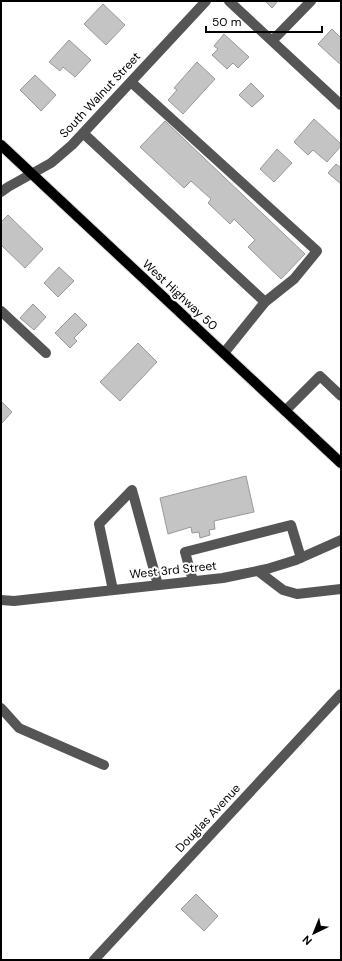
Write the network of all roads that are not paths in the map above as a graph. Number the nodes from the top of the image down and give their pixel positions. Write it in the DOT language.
graph roads {
  1 [pos="206,1"];
  2 [pos="229,1"];
  3 [pos="311,1"];
  4 [pos="272,41"];
  5 [pos="131,82"];
  6 [pos="341,105"];
  7 [pos="83,133"];
  8 [pos="1,145"];
  9 [pos="31,174"];
  10 [pos="1,192"];
  11 [pos="265,302"];
  12 [pos="1,311"];
  13 [pos="46,353"];
  14 [pos="224,353"];
  15 [pos="341,396"];
  16 [pos="285,411"];
  17 [pos="341,463"];
  18 [pos="341,540"];
  19 [pos="301,558"];
  20 [pos="258,571"];
  21 [pos="193,581"];
  22 [pos="158,585"];
  23 [pos="341,589"];
  24 [pos="113,590"];
  25 [pos="1,600"];
  26 [pos="341,694"];
  27 [pos="1,708"];
  28 [pos="104,765"];
  29 [pos="94,960"];
  1 -- 5 [label="street, South Walnut Street"];
  2 -- 4 [label="street"];
  3 -- 4 [label="street"];
  4 -- 6 [label="street"];
  5 -- 7 [label="street, South Walnut Street"];
  5 -- 11 [label="street"];
  7 -- 9 [label="street, South Walnut Street"];
  7 -- 11 [label="street"];
  8 -- 9 [label="main road, West Highway 50"];
  9 -- 10 [label="street, South Walnut Street"];
  9 -- 14 [label="main road, West Highway 50"];
  11 -- 14 [label="street"];
  12 -- 13 [label="street"];
  14 -- 16 [label="main road, West Highway 50"];
  15 -- 16 [label="street"];
  16 -- 17 [label="main road, West Highway 50"];
  18 -- 19 [label="street, West 3rd Street"];
  19 -- 20 [label="street, West 3rd Street"];
  19 -- 21 [label="street"];
  20 -- 21 [label="street, West 3rd Street"];
  20 -- 23 [label="street"];
  21 -- 22 [label="street, West 3rd Street"];
  22 -- 24 [label="street, West 3rd Street"];
  22 -- 24 [label="street"];
  24 -- 25 [label="street, West 3rd Street"];
  26 -- 29 [label="street, Douglas Avenue"];
  27 -- 28 [label="street"];
}
